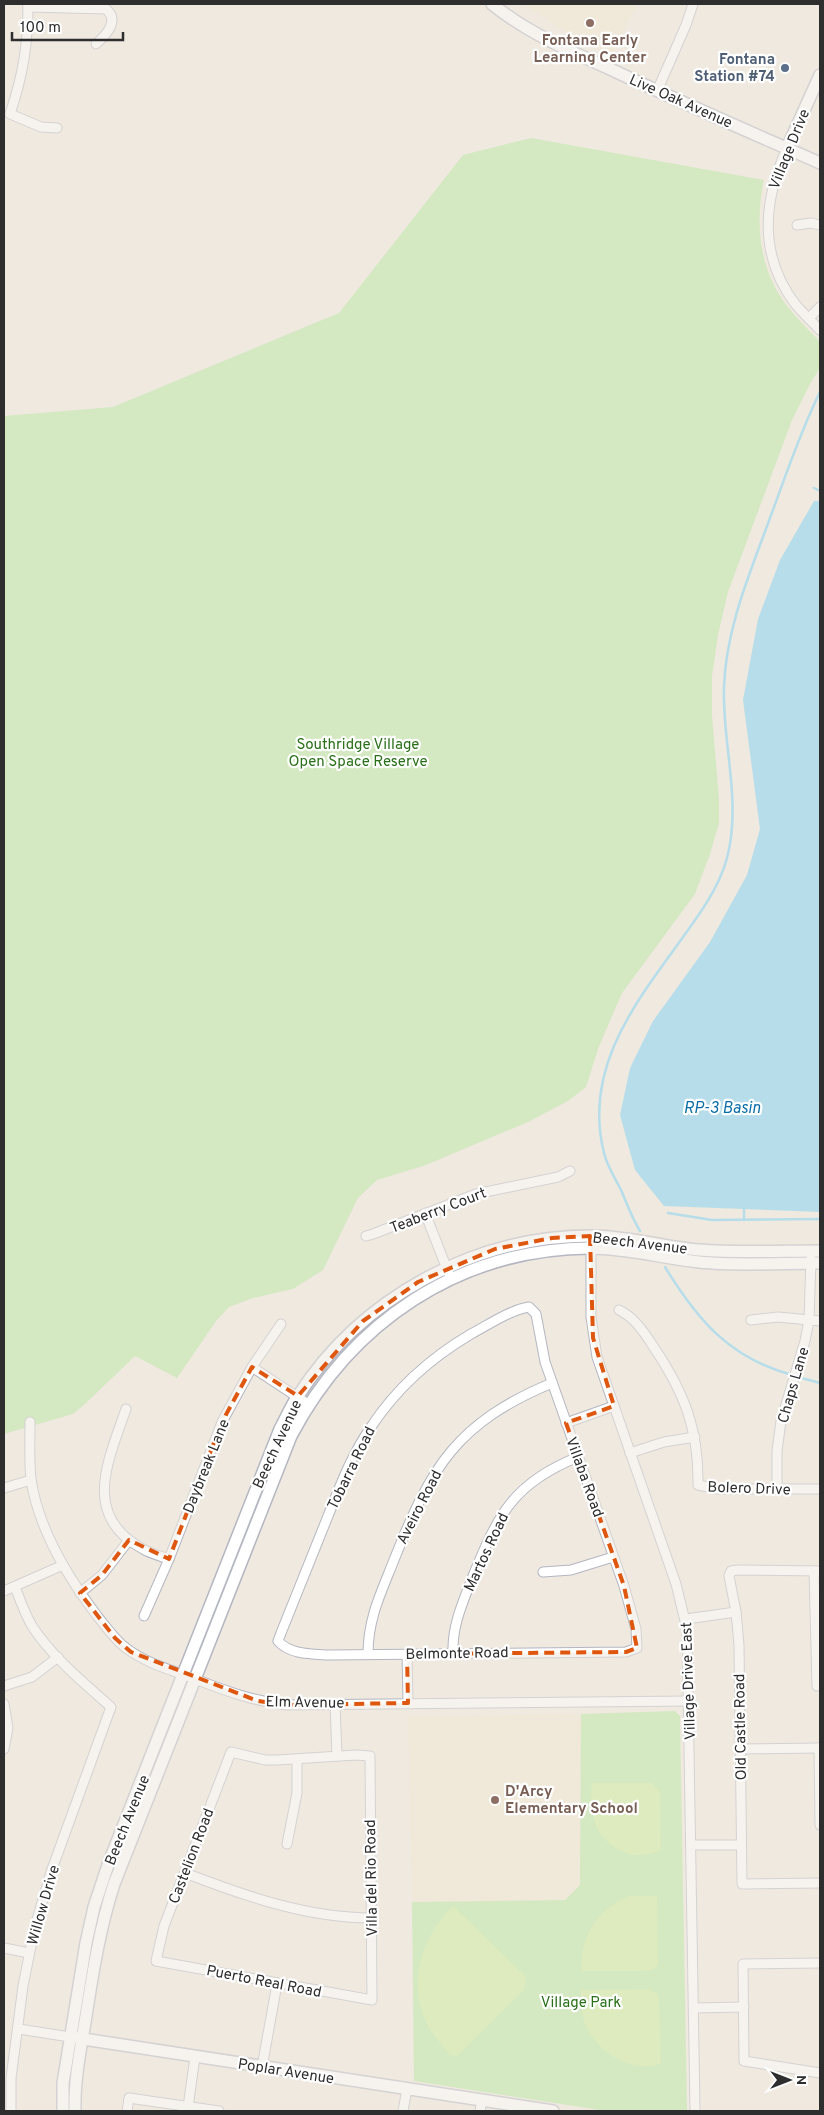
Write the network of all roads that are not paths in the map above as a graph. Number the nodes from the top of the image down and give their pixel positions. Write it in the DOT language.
graph roads {
  1 [pos="492,4"];
  2 [pos="693,4"];
  3 [pos="28,6"];
  4 [pos="96,44"];
  5 [pos="820,74"];
  6 [pos="657,91"];
  7 [pos="57,128"];
  8 [pos="787,148"];
  9 [pos="820,163"];
  10 [pos="797,225"];
  11 [pos="820,225"];
  12 [pos="820,307"];
  13 [pos="809,318"];
  14 [pos="820,330"];
  15 [pos="570,1172"];
  16 [pos="425,1213"];
  17 [pos="366,1236"];
  18 [pos="590,1236"];
  19 [pos="591,1248"];
  20 [pos="816,1257"];
  21 [pos="447,1267"];
  22 [pos="451,1279"];
  23 [pos="530,1308"];
  24 [pos="619,1310"];
  25 [pos="751,1320"];
  26 [pos="809,1320"];
  27 [pos="820,1321"];
  28 [pos="281,1324"];
  29 [pos="252,1367"];
  30 [pos="552,1383"];
  31 [pos="298,1396"];
  32 [pos="308,1404"];
  33 [pos="614,1406"];
  34 [pos="126,1409"];
  35 [pos="30,1422"];
  36 [pos="566,1423"];
  37 [pos="695,1437"];
  38 [pos="630,1453"];
  39 [pos="578,1457"];
  40 [pos="31,1480"];
  41 [pos="4,1488"];
  42 [pos="777,1489"];
  43 [pos="820,1489"];
  44 [pos="129,1540"];
  45 [pos="613,1556"];
  46 [pos="169,1559"];
  47 [pos="63,1565"];
  48 [pos="817,1571"];
  49 [pos="543,1572"];
  50 [pos="15,1587"];
  51 [pos="4,1591"];
  52 [pos="80,1593"];
  53 [pos="736,1612"];
  54 [pos="144,1616"];
  55 [pos="686,1619"];
  56 [pos="278,1641"];
  57 [pos="638,1648"];
  58 [pos="453,1653"];
  59 [pos="368,1654"];
  60 [pos="407,1654"];
  61 [pos="58,1657"];
  62 [pos="184,1675"];
  63 [pos="195,1679"];
  64 [pos="4,1686"];
  65 [pos="817,1686"];
  66 [pos="690,1701"];
  67 [pos="408,1703"];
  68 [pos="4,1704"];
  69 [pos="335,1704"];
  70 [pos="820,1748"];
  71 [pos="4,1749"];
  72 [pos="740,1749"];
  73 [pos="337,1756"];
  74 [pos="297,1760"];
  75 [pos="820,1825"];
  76 [pos="288,1844"];
  77 [pos="692,1845"];
  78 [pos="741,1845"];
  79 [pos="185,1872"];
  80 [pos="820,1883"];
  81 [pos="372,1918"];
  82 [pos="4,1948"];
  83 [pos="30,1953"];
  84 [pos="156,1961"];
  85 [pos="820,1963"];
  86 [pos="277,1984"];
  87 [pos="372,2000"];
  88 [pos="744,2007"];
  89 [pos="694,2008"];
  90 [pos="19,2029"];
  91 [pos="70,2037"];
  92 [pos="82,2039"];
  93 [pos="195,2057"];
  94 [pos="262,2068"];
  95 [pos="820,2073"];
  96 [pos="8,2078"];
  97 [pos="407,2089"];
  98 [pos="481,2106"];
  99 [pos="188,2107"];
  100 [pos="11,2111"];
  101 [pos="63,2111"];
  102 [pos="75,2111"];
  103 [pos="127,2111"];
  104 [pos="219,2111"];
  105 [pos="403,2111"];
  106 [pos="553,2111"];
  107 [pos="695,2111"];
  1 -- 6 [label="street, Live Oak Avenue"];
  2 -- 6 [label="street"];
  3 -- 4 [label="street"];
  3 -- 7 [label="street"];
  5 -- 8 [label="street, Village Drive"];
  6 -- 8 [label="street, Live Oak Avenue"];
  8 -- 9 [label="street, Live Oak Avenue"];
  8 -- 13 [label="street, Village Drive"];
  10 -- 11 [label="street"];
  12 -- 13 [label="street"];
  13 -- 14 [label="street, Village Drive"];
  15 -- 16 [label="street, Teaberry Court"];
  16 -- 17 [label="street, Teaberry Court"];
  16 -- 21 [label="street"];
  18 -- 19 [label="street, Village Drive East"];
  18 -- 20 [label="street, Beech Avenue"];
  18 -- 21 [label="street, Beech Avenue"];
  19 -- 20 [label="street, Beech Avenue"];
  19 -- 22 [label="street, Beech Avenue"];
  19 -- 33 [label="street, Village Drive East"];
  20 -- 26 [label="street, Chaps Lane"];
  21 -- 22 [label="street"];
  21 -- 31 [label="street, Beech Avenue"];
  22 -- 32 [label="street, Beech Avenue"];
  23 -- 30 [label="street, Villaba Road"];
  23 -- 56 [label="street, Tobarra Road"];
  24 -- 37 [label="street, Bolero Drive"];
  25 -- 26 [label="street"];
  26 -- 27 [label="street"];
  26 -- 42 [label="street, Chaps Lane"];
  28 -- 29 [label="street, Daybreak Lane"];
  29 -- 31 [label="street"];
  29 -- 46 [label="street, Daybreak Lane"];
  30 -- 36 [label="street, Villaba Road"];
  30 -- 59 [label="street, Aveiro Road"];
  31 -- 32 [label="street"];
  31 -- 62 [label="street, Beech Avenue"];
  32 -- 63 [label="street, Beech Avenue"];
  33 -- 36 [label="street"];
  33 -- 38 [label="street, Village Drive East"];
  34 -- 44 [label="street"];
  35 -- 40 [label="street, Elm Avenue"];
  36 -- 39 [label="street, Villaba Road"];
  37 -- 38 [label="street"];
  37 -- 42 [label="street, Bolero Drive"];
  38 -- 55 [label="street, Village Drive East"];
  39 -- 45 [label="street, Villaba Road"];
  39 -- 58 [label="street, Martos Road"];
  40 -- 41 [label="street"];
  40 -- 47 [label="street, Elm Avenue"];
  42 -- 43 [label="street, Bolero Drive"];
  44 -- 46 [label="street"];
  44 -- 52 [label="street"];
  45 -- 49 [label="street"];
  45 -- 57 [label="street, Villaba Road"];
  46 -- 54 [label="street, Daybreak Lane"];
  47 -- 50 [label="street"];
  47 -- 52 [label="street, Elm Avenue"];
  48 -- 53 [label="street, Old Castle Road"];
  48 -- 65 [label="street"];
  50 -- 51 [label="street"];
  50 -- 61 [label="street"];
  52 -- 62 [label="street, Elm Avenue"];
  53 -- 55 [label="street"];
  53 -- 72 [label="street, Old Castle Road"];
  55 -- 66 [label="street, Village Drive East"];
  56 -- 59 [label="street, Belmonte Road"];
  57 -- 58 [label="street, Belmonte Road"];
  58 -- 60 [label="street, Belmonte Road"];
  59 -- 60 [label="street, Belmonte Road"];
  60 -- 67 [label="street"];
  61 -- 64 [label="street"];
  61 -- 83 [label="street, Willow Drive"];
  62 -- 63 [label="street, Elm Avenue"];
  62 -- 91 [label="street, Beech Avenue"];
  63 -- 69 [label="street, Elm Avenue"];
  63 -- 92 [label="street, Beech Avenue"];
  66 -- 67 [label="street, Elm Avenue"];
  66 -- 77 [label="street, Village Drive East"];
  67 -- 69 [label="street, Elm Avenue"];
  68 -- 71 [label="street"];
  69 -- 73 [label="street"];
  70 -- 72 [label="street"];
  70 -- 75 [label="street"];
  72 -- 78 [label="street, Old Castle Road"];
  73 -- 74 [label="street"];
  73 -- 81 [label="street, Villa del Rio Road"];
  74 -- 76 [label="street"];
  74 -- 79 [label="street, Castelion Road"];
  77 -- 78 [label="street"];
  77 -- 89 [label="street, Village Drive East"];
  78 -- 80 [label="street, Old Castle Road"];
  79 -- 81 [label="street"];
  79 -- 84 [label="street, Castelion Road"];
  81 -- 87 [label="street, Villa del Rio Road"];
  82 -- 83 [label="street"];
  83 -- 90 [label="street, Willow Drive"];
  84 -- 86 [label="street, Puerto Real Road"];
  85 -- 88 [label="street"];
  86 -- 87 [label="street, Puerto Real Road"];
  86 -- 94 [label="street"];
  88 -- 89 [label="street"];
  88 -- 95 [label="street"];
  89 -- 107 [label="street, Village Drive East"];
  90 -- 91 [label="street, Poplar Avenue"];
  90 -- 96 [label="street, Willow Drive"];
  91 -- 92 [label="street, Poplar Avenue"];
  91 -- 101 [label="street, Beech Avenue"];
  92 -- 93 [label="street, Poplar Avenue"];
  92 -- 102 [label="street, Beech Avenue"];
  93 -- 94 [label="street, Poplar Avenue"];
  93 -- 99 [label="street"];
  94 -- 97 [label="street, Poplar Avenue"];
  96 -- 100 [label="street, Willow Drive"];
  97 -- 98 [label="street, Poplar Avenue"];
  97 -- 105 [label="street"];
  98 -- 106 [label="street, Poplar Avenue"];
  99 -- 103 [label="street"];
  99 -- 104 [label="street"];
}
